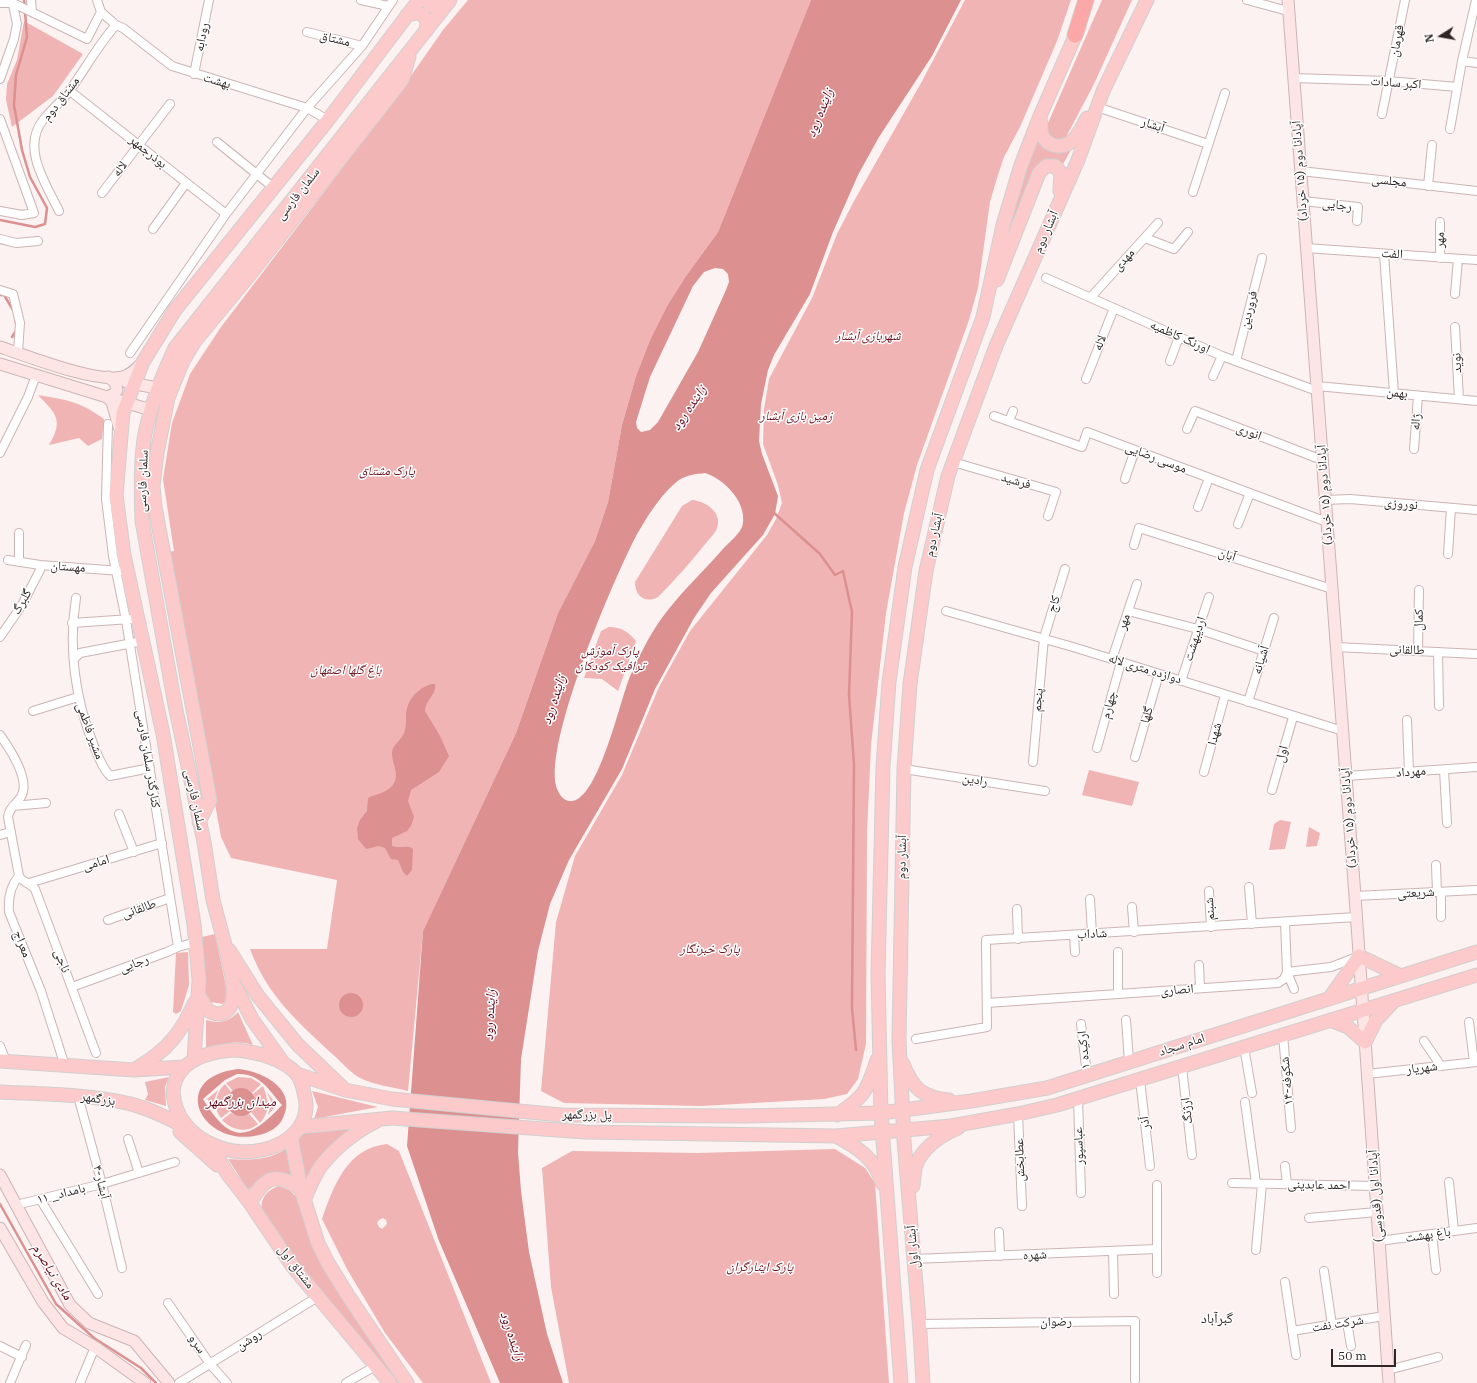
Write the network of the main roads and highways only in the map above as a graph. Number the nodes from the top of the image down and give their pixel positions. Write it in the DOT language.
graph roads {
  1 [pos="419,0"];
  2 [pos="427,0"];
  3 [pos="1086,0"];
  4 [pos="1093,0"];
  5 [pos="1147,0"];
  6 [pos="1288,0"];
  7 [pos="449,2"];
  8 [pos="407,15"];
  9 [pos="426,31"];
  10 [pos="1075,35"];
  11 [pos="411,50"];
  12 [pos="1103,91"];
  13 [pos="1040,116"];
  14 [pos="1060,199"];
  15 [pos="983,317"];
  16 [pos="0,347"];
  17 [pos="143,362"];
  18 [pos="0,364"];
  19 [pos="108,377"];
  20 [pos="135,383"];
  21 [pos="158,388"];
  22 [pos="107,397"];
  23 [pos="127,403"];
  24 [pos="151,410"];
  25 [pos="121,440"];
  26 [pos="164,563"];
  27 [pos="151,566"];
  28 [pos="199,822"];
  29 [pos="226,945"];
  30 [pos="1477,952"];
  31 [pos="1359,956"];
  32 [pos="878,974"];
  33 [pos="900,975"];
  34 [pos="1477,975"];
  35 [pos="1401,976"];
  36 [pos="233,982"];
  37 [pos="1361,989"];
  38 [pos="198,995"];
  39 [pos="1329,999"];
  40 [pos="1395,1000"];
  41 [pos="1362,1010"];
  42 [pos="1330,1020"];
  43 [pos="1365,1042"];
  44 [pos="880,1051"];
  45 [pos="899,1055"];
  46 [pos="3,1061"];
  47 [pos="189,1064"];
  48 [pos="284,1064"];
  49 [pos="134,1070"];
  50 [pos="297,1074"];
  51 [pos="345,1090"];
  52 [pos="0,1092"];
  53 [pos="964,1102"];
  54 [pos="902,1110"];
  55 [pos="881,1113"];
  56 [pos="162,1115"];
  57 [pos="836,1115"];
  58 [pos="386,1118"];
  59 [pos="970,1123"];
  60 [pos="300,1127"];
  61 [pos="190,1129"];
  62 [pos="904,1130"];
  63 [pos="882,1132"];
  64 [pos="836,1136"];
  65 [pos="290,1138"];
  66 [pos="210,1145"];
  67 [pos="0,1175"];
  68 [pos="229,1176"];
  69 [pos="302,1194"];
  70 [pos="250,1203"];
  71 [pos="888,1203"];
  72 [pos="910,1206"];
  73 [pos="0,1228"];
  74 [pos="917,1288"];
  75 [pos="895,1290"];
  76 [pos="145,1383"];
  77 [pos="169,1383"];
  78 [pos="390,1383"];
  79 [pos="408,1383"];
  80 [pos="901,1383"];
  81 [pos="923,1383"];
  82 [pos="1389,1383"];
  1 -- 8 [label="main road, سلمان فارسی"];
  2 -- 7 [label="main road"];
  3 -- 10 [label="highway"];
  4 -- 10 [label="main road, آبشار دوم"];
  5 -- 12 [label="main road, آبشار دوم"];
  6 -- 31 [label="main road, آپادانا دوم (۱۵ خرداد)"];
  7 -- 9 [label="main road, سلمان فارسی"];
  8 -- 9 [label="main road"];
  8 -- 17 [label="main road, سلمان فارسی"];
  9 -- 11 [label="main road, سلمان فارسی"];
  10 -- 13 [label="main road, آبشار دوم"];
  11 -- 21 [label="main road, سلمان فارسی"];
  11 -- 26 [label="main road"];
  12 -- 13 [label="main road"];
  12 -- 14 [label="main road, آبشار دوم"];
  13 -- 15 [label="main road, آبشار دوم"];
  14 -- 15 [label="main road"];
  14 -- 33 [label="main road, آبشار دوم"];
  15 -- 32 [label="main road, آبشار دوم"];
  16 -- 19 [label="main road"];
  17 -- 19 [label="main road"];
  17 -- 20 [label="main road, سلمان فارسی"];
  18 -- 22 [label="main road"];
  19 -- 20 [label="main road"];
  19 -- 22 [label="main road"];
  20 -- 21 [label="main road"];
  20 -- 23 [label="main road, سلمان فارسی"];
  21 -- 24 [label="main road, سلمان فارسی"];
  22 -- 23 [label="main road"];
  22 -- 25 [label="main road"];
  23 -- 24 [label="main road"];
  23 -- 25 [label="main road, سلمان فارسی"];
  24 -- 27 [label="main road, سلمان فارسی"];
  25 -- 38 [label="main road, سلمان فارسی"];
  26 -- 27 [label="main road"];
  26 -- 28 [label="main road"];
  27 -- 28 [label="main road, سلمان فارسی"];
  28 -- 29 [label="main road, سلمان فارسی"];
  29 -- 36 [label="main road, سلمان فارسی"];
  29 -- 51 [label="main road"];
  30 -- 35 [label="main road, امام سجاد"];
  31 -- 35 [label="main road"];
  31 -- 37 [label="main road, آپادانا دوم (۱۵ خرداد)"];
  31 -- 39 [label="main road"];
  32 -- 33 [label="main road"];
  32 -- 44 [label="main road, آبشار دوم"];
  33 -- 45 [label="main road, آبشار دوم"];
  34 -- 40 [label="main road, امام سجاد"];
  35 -- 37 [label="main road, امام سجاد"];
  36 -- 38 [label="main road"];
  36 -- 48 [label="main road, سلمان فارسی"];
  37 -- 39 [label="main road, امام سجاد"];
  37 -- 41 [label="main road, آپادانا دوم (۱۵ خرداد)"];
  38 -- 47 [label="main road, سلمان فارسی"];
  38 -- 49 [label="main road"];
  39 -- 53 [label="main road, امام سجاد"];
  40 -- 41 [label="main road, امام سجاد"];
  40 -- 43 [label="main road"];
  41 -- 42 [label="main road, امام سجاد"];
  41 -- 43 [label="main road, آپادانا اول (قدوسی)"];
  42 -- 43 [label="main road"];
  42 -- 59 [label="main road, امام سجاد"];
  43 -- 82 [label="main road, آپادانا اول (قدوسی)"];
  44 -- 55 [label="main road, آبشار دوم"];
  44 -- 57 [label="main road"];
  45 -- 53 [label="main road"];
  45 -- 54 [label="main road, آبشار دوم"];
  46 -- 49 [label="main road"];
  47 -- 48 [label="main road"];
  47 -- 49 [label="main road"];
  47 -- 61 [label="main road"];
  48 -- 50 [label="main road"];
  50 -- 51 [label="main road, پل بزرگمهر"];
  50 -- 60 [label="main road"];
  51 -- 57 [label="main road, پل بزرگمهر"];
  52 -- 56 [label="main road, بزرگمهر"];
  53 -- 54 [label="main road, امام سجاد"];
  54 -- 55 [label="main road, امام سجاد"];
  54 -- 62 [label="main road, آبشار اول"];
  55 -- 57 [label="main road, پل بزرگمهر"];
  55 -- 63 [label="main road, آبشار اول"];
  56 -- 61 [label="main road, بزرگمهر"];
  56 -- 68 [label="main road"];
  58 -- 60 [label="main road, پل بزرگمهر"];
  58 -- 64 [label="main road, پل بزرگمهر"];
  58 -- 69 [label="main road"];
  59 -- 62 [label="main road, امام سجاد"];
  59 -- 72 [label="main road"];
  60 -- 65 [label="main road"];
  61 -- 66 [label="main road"];
  62 -- 63 [label="main road, امام سجاد"];
  62 -- 72 [label="main road, آبشار اول"];
  63 -- 64 [label="main road, پل بزرگمهر"];
  63 -- 71 [label="main road, آبشار اول"];
  64 -- 71 [label="main road"];
  65 -- 66 [label="main road"];
  65 -- 69 [label="main road, مشتاق اول"];
  66 -- 68 [label="main road, مشتاق اول"];
  67 -- 77 [label="main road"];
  68 -- 70 [label="main road, مشتاق اول"];
  69 -- 70 [label="main road"];
  69 -- 79 [label="main road, مشتاق اول"];
  70 -- 78 [label="main road, مشتاق اول"];
  71 -- 75 [label="main road, آبشار اول"];
  72 -- 74 [label="main road, آبشار اول"];
  73 -- 76 [label="main road"];
  74 -- 75 [label="main road"];
  74 -- 81 [label="main road, آبشار اول"];
  75 -- 80 [label="main road, آبشار اول"];
}
